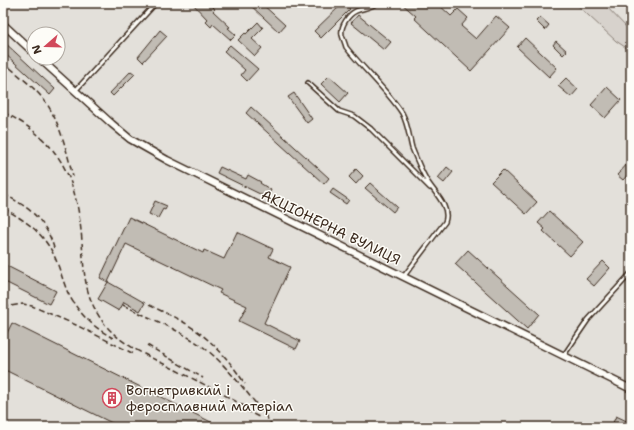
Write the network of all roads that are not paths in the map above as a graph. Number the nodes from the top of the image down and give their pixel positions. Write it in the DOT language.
graph roads {
  1 [pos="156,3"];
  2 [pos="377,3"];
  3 [pos="3,24"];
  4 [pos="26,46"];
  5 [pos="48,66"];
  6 [pos="308,83"];
  7 [pos="75,91"];
  8 [pos="434,191"];
  9 [pos="631,273"];
  10 [pos="403,277"];
  11 [pos="564,356"];
  12 [pos="631,389"];
  1 -- 7 [label="lane"];
  2 -- 8 [label="lane"];
  3 -- 4 [label="street"];
  5 -- 7 [label="street, АКЦІОНЕРНА ВУЛИЦЯ"];
  6 -- 8 [label="lane"];
  7 -- 10 [label="street, АКЦІОНЕРНА ВУЛИЦЯ"];
  8 -- 10 [label="lane"];
  9 -- 11 [label="lane"];
  10 -- 11 [label="street, АКЦІОНЕРНА ВУЛИЦЯ"];
  11 -- 12 [label="street, АКЦІОНЕРНА ВУЛИЦЯ"];
}
